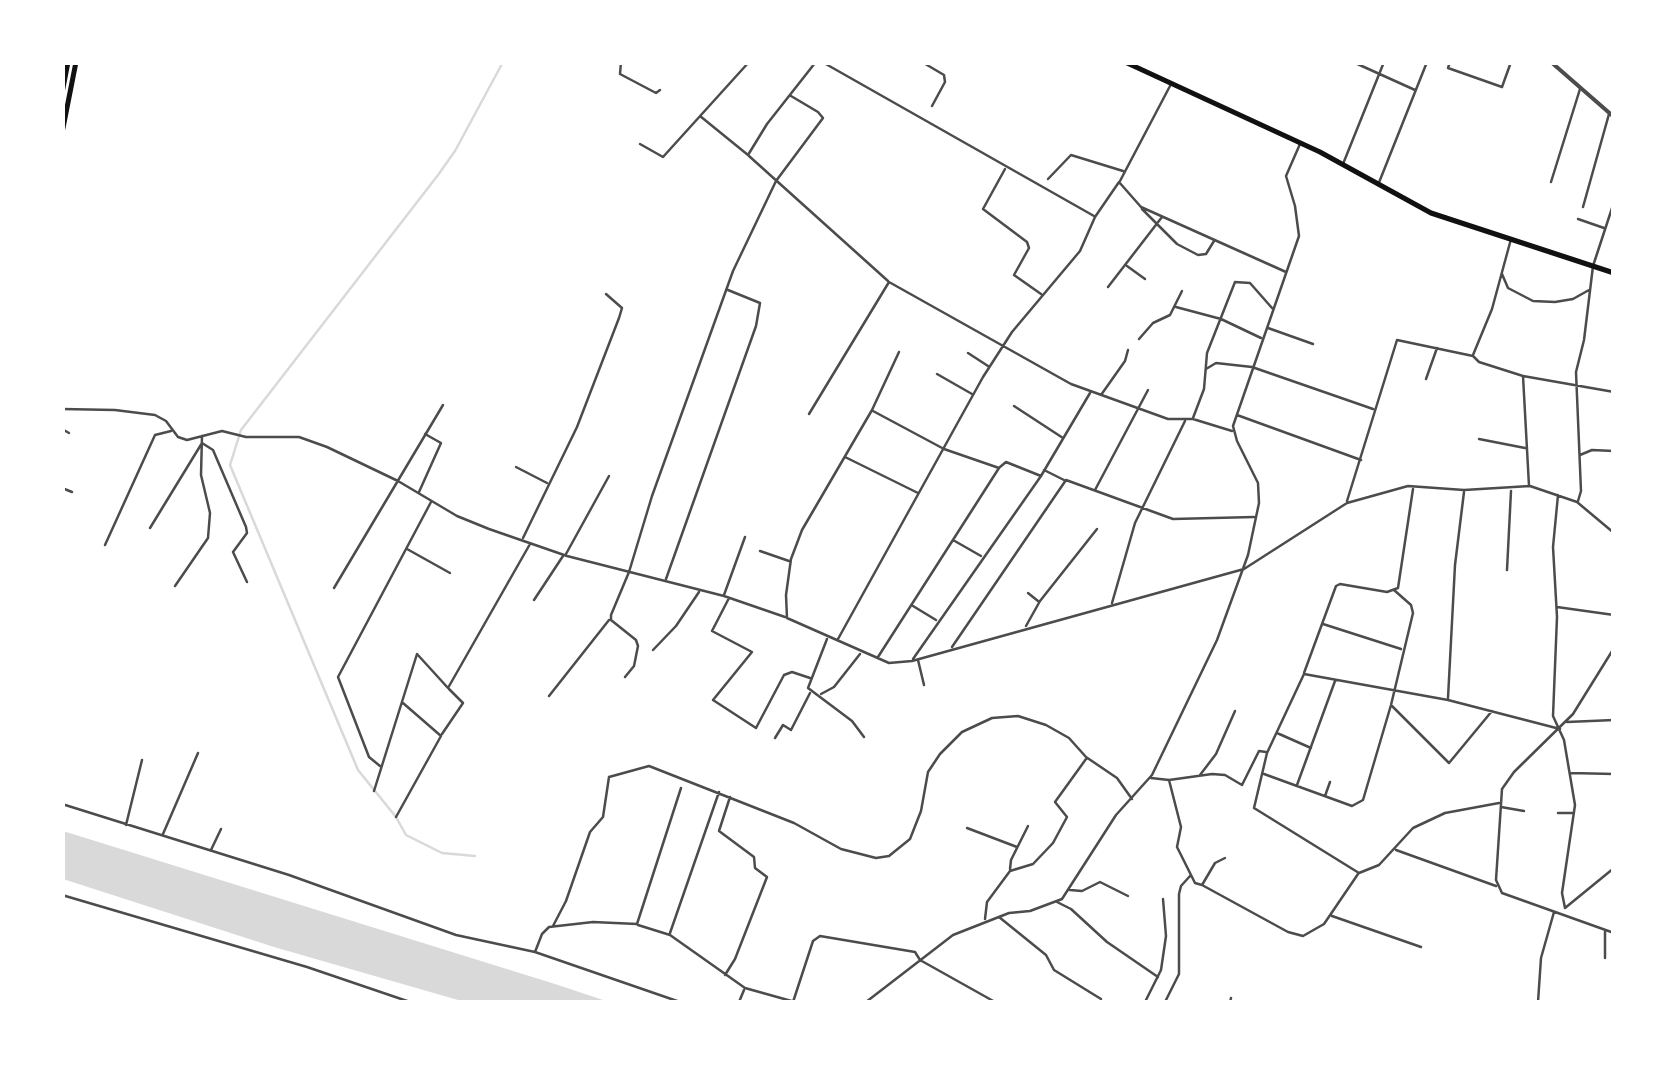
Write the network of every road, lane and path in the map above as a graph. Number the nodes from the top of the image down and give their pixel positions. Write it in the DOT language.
graph roads {
  1 [pos="72,62"];
  2 [pos="621,62"];
  3 [pos="749,62"];
  4 [pos="922,62"];
  5 [pos="1125,62"];
  6 [pos="1353,62"];
  7 [pos="1384,62"];
  8 [pos="1426,62"];
  9 [pos="1450,62"];
  10 [pos="1511,62"];
  11 [pos="1552,62"];
  12 [pos="814,63"];
  13 [pos="1379,75"];
  14 [pos="1171,83"];
  15 [pos="1580,88"];
  16 [pos="660,90"];
  17 [pos="1416,90"];
  18 [pos="62,93"];
  19 [pos="790,96"];
  20 [pos="932,106"];
  21 [pos="1612,115"];
  22 [pos="700,116"];
  23 [pos="62,133"];
  24 [pos="1300,143"];
  25 [pos="640,144"];
  26 [pos="748,155"];
  27 [pos="1342,165"];
  28 [pos="1006,166"];
  29 [pos="1124,171"];
  30 [pos="1048,179"];
  31 [pos="776,181"];
  32 [pos="1119,182"];
  33 [pos="1551,182"];
  34 [pos="1378,186"];
  35 [pos="1614,202"];
  36 [pos="1141,207"];
  37 [pos="1583,207"];
  38 [pos="1163,216"];
  39 [pos="1095,217"];
  40 [pos="1578,219"];
  41 [pos="1155,225"];
  42 [pos="1605,229"];
  43 [pos="1511,238"];
  44 [pos="1215,240"];
  45 [pos="1125,265"];
  46 [pos="1593,266"];
  47 [pos="1286,272"];
  48 [pos="1502,273"];
  49 [pos="1614,274"];
  50 [pos="1145,279"];
  51 [pos="890,282"];
  52 [pos="1108,287"];
  53 [pos="726,289"];
  54 [pos="1590,290"];
  55 [pos="1182,291"];
  56 [pos="606,294"];
  57 [pos="1042,295"];
  58 [pos="1176,308"];
  59 [pos="1273,309"];
  60 [pos="1221,319"];
  61 [pos="1266,328"];
  62 [pos="1139,339"];
  63 [pos="1262,339"];
  64 [pos="1313,344"];
  65 [pos="1004,345"];
  66 [pos="1437,346"];
  67 [pos="1128,350"];
  68 [pos="899,352"];
  69 [pos="968,353"];
  70 [pos="1472,356"];
  71 [pos="990,366"];
  72 [pos="1252,367"];
  73 [pos="1206,368"];
  74 [pos="937,374"];
  75 [pos="1523,376"];
  76 [pos="1426,379"];
  77 [pos="1576,384"];
  78 [pos="1148,390"];
  79 [pos="1091,392"];
  80 [pos="1614,392"];
  81 [pos="974,394"];
  82 [pos="1100,396"];
  83 [pos="443,405"];
  84 [pos="1014,406"];
  85 [pos="1139,408"];
  86 [pos="62,410"];
  87 [pos="872,410"];
  88 [pos="1375,410"];
  89 [pos="809,414"];
  90 [pos="1235,414"];
  91 [pos="1193,419"];
  92 [pos="1186,420"];
  93 [pos="62,429"];
  94 [pos="172,431"];
  95 [pos="1233,432"];
  96 [pos="69,434"];
  97 [pos="424,434"];
  98 [pos="203,435"];
  99 [pos="1063,438"];
  100 [pos="1479,439"];
  101 [pos="202,444"];
  102 [pos="1526,448"];
  103 [pos="944,449"];
  104 [pos="1614,451"];
  105 [pos="1578,456"];
  106 [pos="845,457"];
  107 [pos="1361,460"];
  108 [pos="516,467"];
  109 [pos="998,468"];
  110 [pos="1044,470"];
  111 [pos="610,476"];
  112 [pos="1040,476"];
  113 [pos="1066,480"];
  114 [pos="398,481"];
  115 [pos="549,484"];
  116 [pos="1413,486"];
  117 [pos="1530,486"];
  118 [pos="62,488"];
  119 [pos="1512,489"];
  120 [pos="1464,490"];
  121 [pos="1095,491"];
  122 [pos="72,492"];
  123 [pos="418,494"];
  124 [pos="920,494"];
  125 [pos="1558,495"];
  126 [pos="432,501"];
  127 [pos="1577,502"];
  128 [pos="1346,503"];
  129 [pos="1141,509"];
  130 [pos="1256,517"];
  131 [pos="150,528"];
  132 [pos="1097,529"];
  133 [pos="1614,533"];
  134 [pos="745,537"];
  135 [pos="522,539"];
  136 [pos="952,540"];
  137 [pos="530,542"];
  138 [pos="104,545"];
  139 [pos="406,548"];
  140 [pos="760,551"];
  141 [pos="565,555"];
  142 [pos="1248,555"];
  143 [pos="982,557"];
  144 [pos="791,561"];
  145 [pos="1252,562"];
  146 [pos="1244,569"];
  147 [pos="1508,570"];
  148 [pos="630,572"];
  149 [pos="450,573"];
  150 [pos="665,581"];
  151 [pos="247,582"];
  152 [pos="175,586"];
  153 [pos="334,588"];
  154 [pos="1394,590"];
  155 [pos="700,591"];
  156 [pos="1028,593"];
  157 [pos="727,597"];
  158 [pos="534,600"];
  159 [pos="1040,602"];
  160 [pos="911,605"];
  161 [pos="1111,607"];
  162 [pos="1556,607"];
  163 [pos="1614,615"];
  164 [pos="787,618"];
  165 [pos="611,620"];
  166 [pos="938,621"];
  167 [pos="1323,624"];
  168 [pos="1025,627"];
  169 [pos="828,638"];
  170 [pos="838,641"];
  171 [pos="952,648"];
  172 [pos="1614,648"];
  173 [pos="653,650"];
  174 [pos="1402,650"];
  175 [pos="862,652"];
  176 [pos="878,658"];
  177 [pos="918,659"];
  178 [pos="912,661"];
  179 [pos="1304,674"];
  180 [pos="625,677"];
  181 [pos="810,678"];
  182 [pos="1336,680"];
  183 [pos="924,685"];
  184 [pos="448,688"];
  185 [pos="810,692"];
  186 [pos="1394,692"];
  187 [pos="820,695"];
  188 [pos="549,696"];
  189 [pos="1448,700"];
  190 [pos="402,702"];
  191 [pos="1391,706"];
  192 [pos="1235,711"];
  193 [pos="1492,711"];
  194 [pos="1614,720"];
  195 [pos="1566,722"];
  196 [pos="1560,729"];
  197 [pos="1276,733"];
  198 [pos="441,736"];
  199 [pos="864,737"];
  200 [pos="776,738"];
  201 [pos="1311,748"];
  202 [pos="198,752"];
  203 [pos="1267,753"];
  204 [pos="1086,758"];
  205 [pos="142,760"];
  206 [pos="381,767"];
  207 [pos="1569,773"];
  208 [pos="1264,774"];
  209 [pos="1614,774"];
  210 [pos="1198,777"];
  211 [pos="1150,778"];
  212 [pos="1168,780"];
  213 [pos="1330,782"];
  214 [pos="1297,785"];
  215 [pos="681,788"];
  216 [pos="374,791"];
  217 [pos="719,792"];
  218 [pos="731,796"];
  219 [pos="1325,797"];
  220 [pos="1132,799"];
  221 [pos="62,804"];
  222 [pos="1500,805"];
  223 [pos="1524,811"];
  224 [pos="1558,813"];
  225 [pos="1574,813"];
  226 [pos="396,817"];
  227 [pos="1573,822"];
  228 [pos="1579,822"];
  229 [pos="126,825"];
  230 [pos="1028,826"];
  231 [pos="220,828"];
  232 [pos="966,828"];
  233 [pos="162,836"];
  234 [pos="1018,847"];
  235 [pos="1394,849"];
  236 [pos="211,851"];
  237 [pos="1225,858"];
  238 [pos="1614,868"];
  239 [pos="1010,871"];
  240 [pos="1359,872"];
  241 [pos="1191,875"];
  242 [pos="1202,885"];
  243 [pos="1496,886"];
  244 [pos="1068,890"];
  245 [pos="62,895"];
  246 [pos="1128,896"];
  247 [pos="1163,899"];
  248 [pos="1055,902"];
  249 [pos="1564,908"];
  250 [pos="1554,912"];
  251 [pos="1562,915"];
  252 [pos="1330,916"];
  253 [pos="999,917"];
  254 [pos="986,922"];
  255 [pos="637,924"];
  256 [pos="553,926"];
  257 [pos="1605,930"];
  258 [pos="1614,934"];
  259 [pos="670,935"];
  260 [pos="1421,948"];
  261 [pos="535,952"];
  262 [pos="1604,958"];
  263 [pos="920,960"];
  264 [pos="724,975"];
  265 [pos="1158,976"];
  266 [pos="745,988"];
  267 [pos="1101,999"];
  268 [pos="778,1000"];
  269 [pos="410,1002"];
  270 [pos="680,1002"];
  271 [pos="740,1002"];
  272 [pos="794,1002"];
  273 [pos="866,1002"];
  274 [pos="995,1002"];
  275 [pos="1145,1002"];
  276 [pos="1165,1002"];
  277 [pos="1538,1002"];
  1 -- 18 [label="main road"];
  1 -- 23 [label="main road"];
  2 -- 16 [label="street"];
  3 -- 22 [label="street"];
  4 -- 20 [label="street"];
  5 -- 14 [label="main road"];
  6 -- 13 [label="street"];
  7 -- 13 [label="street"];
  8 -- 17 [label="street"];
  9 -- 10 [label="street"];
  11 -- 15 [label="street"];
  12 -- 19 [label="street"];
  12 -- 28 [label="street"];
  13 -- 17 [label="street"];
  13 -- 27 [label="street"];
  14 -- 24 [label="main road"];
  14 -- 29 [label="street"];
  15 -- 21 [label="street"];
  15 -- 33 [label="street"];
  17 -- 34 [label="street"];
  19 -- 26 [label="street"];
  19 -- 31 [label="street"];
  21 -- 37 [label="street"];
  22 -- 25 [label="street"];
  22 -- 26 [label="street"];
  24 -- 27 [label="main road"];
  24 -- 47 [label="street"];
  26 -- 31 [label="street"];
  27 -- 34 [label="main road"];
  28 -- 39 [label="street"];
  28 -- 57 [label="street"];
  29 -- 30 [label="street"];
  29 -- 32 [label="street"];
  31 -- 51 [label="street"];
  31 -- 53 [label="street"];
  32 -- 36 [label="street"];
  32 -- 39 [label="street"];
  34 -- 43 [label="main road"];
  35 -- 42 [label="street"];
  36 -- 38 [label="street"];
  36 -- 41 [label="street"];
  38 -- 41 [label="street"];
  38 -- 44 [label="street"];
  39 -- 57 [label="street"];
  40 -- 42 [label="street"];
  41 -- 44 [label="street"];
  41 -- 45 [label="street"];
  42 -- 46 [label="street"];
  43 -- 46 [label="main road"];
  43 -- 48 [label="street"];
  44 -- 47 [label="street"];
  45 -- 50 [label="street"];
  45 -- 52 [label="street"];
  46 -- 49 [label="main road"];
  46 -- 54 [label="street"];
  47 -- 59 [label="street"];
  48 -- 54 [label="street"];
  48 -- 70 [label="street"];
  51 -- 65 [label="street"];
  51 -- 89 [label="street"];
  53 -- 148 [label="street"];
  53 -- 150 [label="street"];
  54 -- 77 [label="street"];
  55 -- 58 [label="street"];
  56 -- 115 [label="street"];
  57 -- 65 [label="street"];
  58 -- 60 [label="street"];
  58 -- 62 [label="street"];
  59 -- 60 [label="street"];
  59 -- 61 [label="street"];
  60 -- 63 [label="street"];
  60 -- 73 [label="street"];
  61 -- 63 [label="street"];
  61 -- 64 [label="street"];
  63 -- 72 [label="street"];
  65 -- 71 [label="street"];
  65 -- 79 [label="street"];
  66 -- 70 [label="street"];
  66 -- 76 [label="street"];
  66 -- 88 [label="street"];
  67 -- 82 [label="street"];
  68 -- 87 [label="street"];
  69 -- 71 [label="street"];
  70 -- 75 [label="street"];
  71 -- 81 [label="street"];
  72 -- 73 [label="street"];
  72 -- 88 [label="street"];
  72 -- 90 [label="street"];
  73 -- 91 [label="street"];
  74 -- 81 [label="street"];
  75 -- 77 [label="street"];
  75 -- 102 [label="street"];
  77 -- 80 [label="street"];
  77 -- 105 [label="street"];
  78 -- 85 [label="street"];
  79 -- 82 [label="street"];
  79 -- 99 [label="street"];
  81 -- 103 [label="street"];
  82 -- 85 [label="street"];
  83 -- 97 [label="street"];
  84 -- 99 [label="street"];
  85 -- 92 [label="street"];
  85 -- 121 [label="street"];
  86 -- 94 [label="street"];
  87 -- 103 [label="street"];
  87 -- 106 [label="street"];
  88 -- 107 [label="street"];
  90 -- 95 [label="street"];
  90 -- 107 [label="street"];
  91 -- 92 [label="street"];
  91 -- 95 [label="street"];
  92 -- 129 [label="street"];
  93 -- 96 [label="street"];
  94 -- 98 [label="street"];
  94 -- 138 [label="street"];
  95 -- 130 [label="street"];
  97 -- 114 [label="street"];
  97 -- 123 [label="street"];
  98 -- 101 [label="street"];
  98 -- 114 [label="street"];
  99 -- 110 [label="street"];
  100 -- 102 [label="street"];
  101 -- 131 [label="street"];
  101 -- 151 [label="street"];
  101 -- 152 [label="street"];
  102 -- 117 [label="street"];
  103 -- 109 [label="street"];
  103 -- 124 [label="street"];
  104 -- 105 [label="street"];
  105 -- 127 [label="street"];
  106 -- 124 [label="street"];
  106 -- 144 [label="street"];
  107 -- 128 [label="street"];
  108 -- 115 [label="street"];
  109 -- 112 [label="street"];
  109 -- 136 [label="street"];
  110 -- 112 [label="street"];
  110 -- 113 [label="street"];
  111 -- 141 [label="street"];
  112 -- 143 [label="street"];
  113 -- 121 [label="street"];
  113 -- 171 [label="street"];
  114 -- 123 [label="street"];
  114 -- 153 [label="street"];
  115 -- 135 [label="street"];
  116 -- 120 [label="street"];
  116 -- 128 [label="street"];
  116 -- 154 [label="street"];
  117 -- 119 [label="street"];
  117 -- 125 [label="street"];
  118 -- 122 [label="street"];
  119 -- 120 [label="street"];
  119 -- 147 [label="street"];
  120 -- 189 [label="street"];
  121 -- 129 [label="street"];
  123 -- 126 [label="street"];
  124 -- 170 [label="street"];
  125 -- 127 [label="street"];
  125 -- 162 [label="street"];
  126 -- 135 [label="street"];
  126 -- 139 [label="street"];
  127 -- 133 [label="street"];
  128 -- 145 [label="street"];
  129 -- 130 [label="street"];
  129 -- 161 [label="street"];
  130 -- 142 [label="street"];
  132 -- 159 [label="street"];
  134 -- 157 [label="street"];
  135 -- 137 [label="street"];
  136 -- 143 [label="street"];
  136 -- 160 [label="street"];
  137 -- 141 [label="street"];
  137 -- 184 [label="street"];
  139 -- 149 [label="street"];
  139 -- 206 [label="street"];
  140 -- 144 [label="street"];
  141 -- 148 [label="street"];
  141 -- 158 [label="street"];
  142 -- 145 [label="street"];
  142 -- 146 [label="street"];
  143 -- 166 [label="street"];
  144 -- 164 [label="street"];
  145 -- 146 [label="street"];
  146 -- 161 [label="street"];
  146 -- 211 [label="street"];
  148 -- 150 [label="street"];
  148 -- 165 [label="street"];
  150 -- 155 [label="street"];
  154 -- 167 [label="street"];
  154 -- 174 [label="street"];
  155 -- 157 [label="street"];
  155 -- 173 [label="street"];
  156 -- 159 [label="street"];
  157 -- 164 [label="street"];
  157 -- 181 [label="street"];
  159 -- 168 [label="street"];
  160 -- 166 [label="street"];
  160 -- 176 [label="street"];
  161 -- 168 [label="street"];
  162 -- 163 [label="street"];
  162 -- 196 [label="street"];
  164 -- 169 [label="street"];
  165 -- 180 [label="street"];
  165 -- 188 [label="street"];
  166 -- 178 [label="street"];
  167 -- 174 [label="street"];
  167 -- 179 [label="street"];
  168 -- 171 [label="street"];
  169 -- 170 [label="street"];
  169 -- 181 [label="street"];
  170 -- 175 [label="street"];
  171 -- 177 [label="street"];
  172 -- 195 [label="street"];
  174 -- 186 [label="street"];
  175 -- 176 [label="street"];
  175 -- 187 [label="street"];
  176 -- 178 [label="street"];
  177 -- 178 [label="street"];
  177 -- 183 [label="street"];
  179 -- 182 [label="street"];
  179 -- 197 [label="street"];
  181 -- 185 [label="street"];
  182 -- 186 [label="street"];
  182 -- 201 [label="street"];
  184 -- 190 [label="street"];
  184 -- 198 [label="street"];
  185 -- 187 [label="street"];
  185 -- 200 [label="street"];
  186 -- 189 [label="street"];
  186 -- 191 [label="street"];
  187 -- 199 [label="street"];
  189 -- 193 [label="street"];
  190 -- 198 [label="street"];
  190 -- 206 [label="street"];
  191 -- 193 [label="street"];
  191 -- 219 [label="street"];
  192 -- 210 [label="street"];
  193 -- 196 [label="street"];
  194 -- 195 [label="street"];
  195 -- 196 [label="street"];
  196 -- 207 [label="street"];
  196 -- 222 [label="street"];
  197 -- 201 [label="street"];
  197 -- 203 [label="street"];
  198 -- 226 [label="street"];
  201 -- 214 [label="street"];
  202 -- 233 [label="street"];
  203 -- 208 [label="street"];
  203 -- 210 [label="street"];
  204 -- 218 [label="street"];
  204 -- 220 [label="street"];
  204 -- 239 [label="street"];
  205 -- 229 [label="street"];
  206 -- 216 [label="street"];
  207 -- 209 [label="street"];
  207 -- 225 [label="street"];
  208 -- 214 [label="street"];
  208 -- 240 [label="street"];
  210 -- 212 [label="street"];
  211 -- 212 [label="street"];
  211 -- 220 [label="street"];
  212 -- 241 [label="street"];
  213 -- 219 [label="street"];
  214 -- 219 [label="street"];
  215 -- 255 [label="street"];
  217 -- 218 [label="street"];
  217 -- 256 [label="street"];
  217 -- 259 [label="street"];
  218 -- 264 [label="street"];
  220 -- 244 [label="street"];
  221 -- 229 [label="street"];
  222 -- 223 [label="street"];
  222 -- 235 [label="street"];
  222 -- 243 [label="street"];
  224 -- 225 [label="street"];
  225 -- 227 [label="street"];
  227 -- 228 [label="street"];
  227 -- 249 [label="street"];
  229 -- 233 [label="street"];
  230 -- 234 [label="street"];
  231 -- 236 [label="street"];
  232 -- 234 [label="street"];
  233 -- 236 [label="street"];
  234 -- 239 [label="street"];
  235 -- 240 [label="street"];
  235 -- 243 [label="street"];
  236 -- 261 [label="street"];
  237 -- 242 [label="street"];
  238 -- 249 [label="street"];
  239 -- 254 [label="street"];
  240 -- 252 [label="street"];
  241 -- 242 [label="street"];
  241 -- 276 [label="street"];
  242 -- 252 [label="street"];
  243 -- 250 [label="street"];
  244 -- 246 [label="street"];
  244 -- 248 [label="street"];
  245 -- 269 [label="street"];
  247 -- 265 [label="street"];
  248 -- 253 [label="street"];
  248 -- 265 [label="street"];
  249 -- 251 [label="street"];
  250 -- 251 [label="street"];
  250 -- 277 [label="street"];
  251 -- 257 [label="street"];
  252 -- 260 [label="street"];
  253 -- 254 [label="street"];
  253 -- 267 [label="street"];
  254 -- 263 [label="street"];
  255 -- 256 [label="street"];
  255 -- 259 [label="street"];
  256 -- 261 [label="street"];
  257 -- 258 [label="street"];
  257 -- 262 [label="street"];
  259 -- 264 [label="street"];
  261 -- 270 [label="street"];
  263 -- 272 [label="street"];
  263 -- 273 [label="street"];
  263 -- 274 [label="street"];
  264 -- 266 [label="street"];
  265 -- 275 [label="street"];
  266 -- 268 [label="street"];
  266 -- 271 [label="street"];
  268 -- 272 [label="street"];
}
